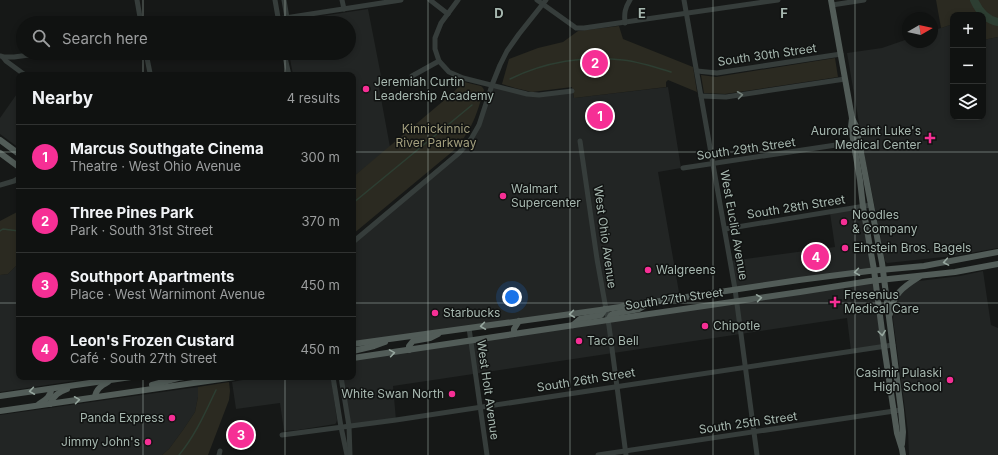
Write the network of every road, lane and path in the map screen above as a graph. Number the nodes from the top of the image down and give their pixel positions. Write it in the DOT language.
graph roads {
  1 [pos="137,0"];
  2 [pos="275,0"];
  3 [pos="284,0"];
  4 [pos="342,0"];
  5 [pos="401,0"];
  6 [pos="430,0"];
  7 [pos="458,0"];
  8 [pos="538,0"];
  9 [pos="630,0"];
  10 [pos="684,0"];
  11 [pos="778,0"];
  12 [pos="864,0"];
  13 [pos="544,2"];
  14 [pos="831,2"];
  15 [pos="344,9"];
  16 [pos="686,13"];
  17 [pos="448,14"];
  18 [pos="140,16"];
  19 [pos="278,16"];
  20 [pos="287,16"];
  21 [pos="300,16"];
  22 [pos="625,23"];
  23 [pos="841,54"];
  24 [pos="2,57"];
  25 [pos="16,57"];
  26 [pos="147,60"];
  27 [pos="439,61"];
  28 [pos="697,71"];
  29 [pos="21,72"];
  30 [pos="150,72"];
  31 [pos="412,76"];
  32 [pos="845,79"];
  33 [pos="492,85"];
  34 [pos="572,91"];
  35 [pos="701,96"];
  36 [pos="0,140"];
  37 [pos="580,140"];
  38 [pos="857,142"];
  39 [pos="12,149"];
  40 [pos="16,152"];
  41 [pos="0,153"];
  42 [pos="6,158"];
  43 [pos="713,164"];
  44 [pos="16,165"];
  45 [pos="683,168"];
  46 [pos="16,180"];
  47 [pos="0,186"];
  48 [pos="871,206"];
  49 [pos="863,207"];
  50 [pos="725,229"];
  51 [pos="876,230"];
  52 [pos="868,231"];
  53 [pos="356,239"];
  54 [pos="998,252"];
  55 [pos="998,263"];
  56 [pos="874,270"];
  57 [pos="883,270"];
  58 [pos="922,276"];
  59 [pos="884,279"];
  60 [pos="799,280"];
  61 [pos="875,280"];
  62 [pos="735,289"];
  63 [pos="800,292"];
  64 [pos="737,301"];
  65 [pos="649,302"];
  66 [pos="606,309"];
  67 [pos="889,319"];
  68 [pos="608,320"];
  69 [pos="519,321"];
  70 [pos="573,325"];
  71 [pos="469,328"];
  72 [pos="447,331"];
  73 [pos="514,334"];
  74 [pos="398,337"];
  75 [pos="471,340"];
  76 [pos="356,344"];
  77 [pos="893,345"];
  78 [pos="884,346"];
  79 [pos="356,350"];
  80 [pos="409,350"];
  81 [pos="356,358"];
  82 [pos="746,367"];
  83 [pos="113,380"];
  84 [pos="171,380"];
  85 [pos="211,380"];
  86 [pos="333,380"];
  87 [pos="341,380"];
  88 [pos="78,385"];
  89 [pos="617,386"];
  90 [pos="51,389"];
  91 [pos="131,392"];
  92 [pos="0,396"];
  93 [pos="95,397"];
  94 [pos="50,404"];
  95 [pos="38,405"];
  96 [pos="480,406"];
  97 [pos="898,410"];
  98 [pos="0,411"];
  99 [pos="349,426"];
  100 [pos="341,428"];
  101 [pos="755,432"];
  102 [pos="282,435"];
  103 [pos="902,452"];
  104 [pos="626,453"];
  105 [pos="349,455"];
  106 [pos="487,455"];
  107 [pos="598,455"];
  108 [pos="757,455"];
  1 -- 18 [label="street"];
  2 -- 19 [label="street"];
  3 -- 20 [label="street"];
  4 -- 15 [label="street"];
  5 -- 15 [label="street"];
  6 -- 17 [label="street"];
  7 -- 17 [label="street"];
  8 -- 13 [label="street"];
  9 -- 22 [label="street"];
  10 -- 16 [label="street, West Euclid Avenue"];
  11 -- 16 [label="street"];
  12 -- 14 [label="street"];
  13 -- 22 [label="street"];
  13 -- 33 [label="street"];
  14 -- 23 [label="main road"];
  15 -- 21 [label="street"];
  16 -- 22 [label="street"];
  16 -- 28 [label="street, West Euclid Avenue"];
  17 -- 27 [label="street"];
  23 -- 28 [label="street, South 30th Street"];
  23 -- 32 [label="main road"];
  24 -- 25 [label="street"];
  24 -- 29 [label="street"];
  26 -- 30 [label="street"];
  27 -- 31 [label="street"];
  27 -- 33 [label="street"];
  28 -- 35 [label="street, West Euclid Avenue"];
  35 -- 32 [label="street, one-way"];
  32 -- 38 [label="main road"];
  33 -- 34 [label="street"];
  33 -- 53 [label="street"];
  35 -- 43 [label="street, West Euclid Avenue"];
  36 -- 39 [label="main road"];
  37 -- 66 [label="street, West Ohio Avenue"];
  38 -- 43 [label="street, South 29th Street"];
  38 -- 48 [label="main road"];
  38 -- 49 [label="main road"];
  39 -- 40 [label="main road"];
  39 -- 42 [label="main road"];
  41 -- 42 [label="main road"];
  42 -- 44 [label="main road"];
  43 -- 45 [label="street, South 29th Street"];
  43 -- 50 [label="street, West Euclid Avenue"];
  46 -- 47 [label="street"];
  48 -- 49 [label="street, South 28th Street"];
  48 -- 51 [label="main road"];
  49 -- 50 [label="street, South 28th Street"];
  49 -- 52 [label="main road"];
  50 -- 62 [label="street, West Euclid Avenue"];
  51 -- 52 [label="main road"];
  51 -- 57 [label="main road"];
  52 -- 56 [label="main road"];
  54 -- 57 [label="main road, South 27th Street, one-way"];
  55 -- 58 [label="main road, South 27th Street"];
  56 -- 57 [label="main road, South 27th Street"];
  56 -- 60 [label="main road, South 27th Street, one-way"];
  56 -- 61 [label="main road"];
  57 -- 59 [label="main road"];
  58 -- 59 [label="main road, South 27th Street"];
  58 -- 67 [label="main road"];
  59 -- 61 [label="main road, South 27th Street"];
  59 -- 67 [label="main road"];
  60 -- 62 [label="main road, South 27th Street"];
  60 -- 63 [label="main road"];
  61 -- 63 [label="main road, South 27th Street"];
  61 -- 78 [label="main road, one-way"];
  62 -- 64 [label="street, West Euclid Avenue"];
  62 -- 65 [label="main road, South 27th Street"];
  64 -- 63 [label="main road, South 27th Street, one-way"];
  64 -- 68 [label="main road, South 27th Street"];
  64 -- 82 [label="street, West Euclid Avenue"];
  65 -- 66 [label="main road, South 27th Street"];
  65 -- 68 [label="main road"];
  66 -- 68 [label="street, West Ohio Avenue"];
  66 -- 69 [label="main road, South 27th Street, one-way"];
  66 -- 70 [label="main road"];
  67 -- 77 [label="main road"];
  68 -- 70 [label="main road, South 27th Street"];
  68 -- 89 [label="street, West Ohio Avenue"];
  69 -- 71 [label="main road, South 27th Street, one-way"];
  69 -- 73 [label="main road"];
  70 -- 73 [label="main road, South 27th Street"];
  71 -- 72 [label="main road, South 27th Street"];
  71 -- 75 [label="street, West Holt Avenue"];
  72 -- 74 [label="main road, South 27th Street"];
  72 -- 80 [label="main road"];
  73 -- 75 [label="main road, South 27th Street"];
  74 -- 76 [label="main road, South 27th Street"];
  74 -- 79 [label="main road"];
  75 -- 80 [label="main road, South 27th Street"];
  75 -- 96 [label="street, West Holt Avenue"];
  77 -- 78 [label="street, South 26th Street"];
  77 -- 97 [label="main road"];
  78 -- 82 [label="street, South 26th Street"];
  78 -- 97 [label="main road"];
  81 -- 80 [label="main road, South 27th Street, one-way"];
  82 -- 89 [label="street, South 26th Street"];
  82 -- 101 [label="street, West Euclid Avenue"];
  83 -- 88 [label="main road"];
  83 -- 93 [label="main road"];
  84 -- 91 [label="main road"];
  85 -- 91 [label="main road"];
  86 -- 100 [label="street"];
  87 -- 99 [label="street"];
  88 -- 90 [label="main road"];
  88 -- 94 [label="main road"];
  89 -- 96 [label="street, South 26th Street"];
  89 -- 104 [label="street, West Ohio Avenue"];
  90 -- 92 [label="main road, one-way"];
  90 -- 95 [label="main road"];
  91 -- 93 [label="main road"];
  94 -- 93 [label="main road, one-way"];
  94 -- 95 [label="main road"];
  95 -- 98 [label="main road"];
  96 -- 99 [label="street, South 26th Street"];
  96 -- 106 [label="street, West Holt Avenue"];
  97 -- 101 [label="street, South 25th Street"];
  97 -- 103 [label="main road"];
  99 -- 100 [label="street, South 26th Street"];
  99 -- 105 [label="street"];
  100 -- 102 [label="street, South 26th Street"];
  100 -- 105 [label="street"];
  101 -- 104 [label="street, South 25th Street"];
  101 -- 108 [label="street, West Euclid Avenue"];
  104 -- 107 [label="street, South 25th Street"];
}
